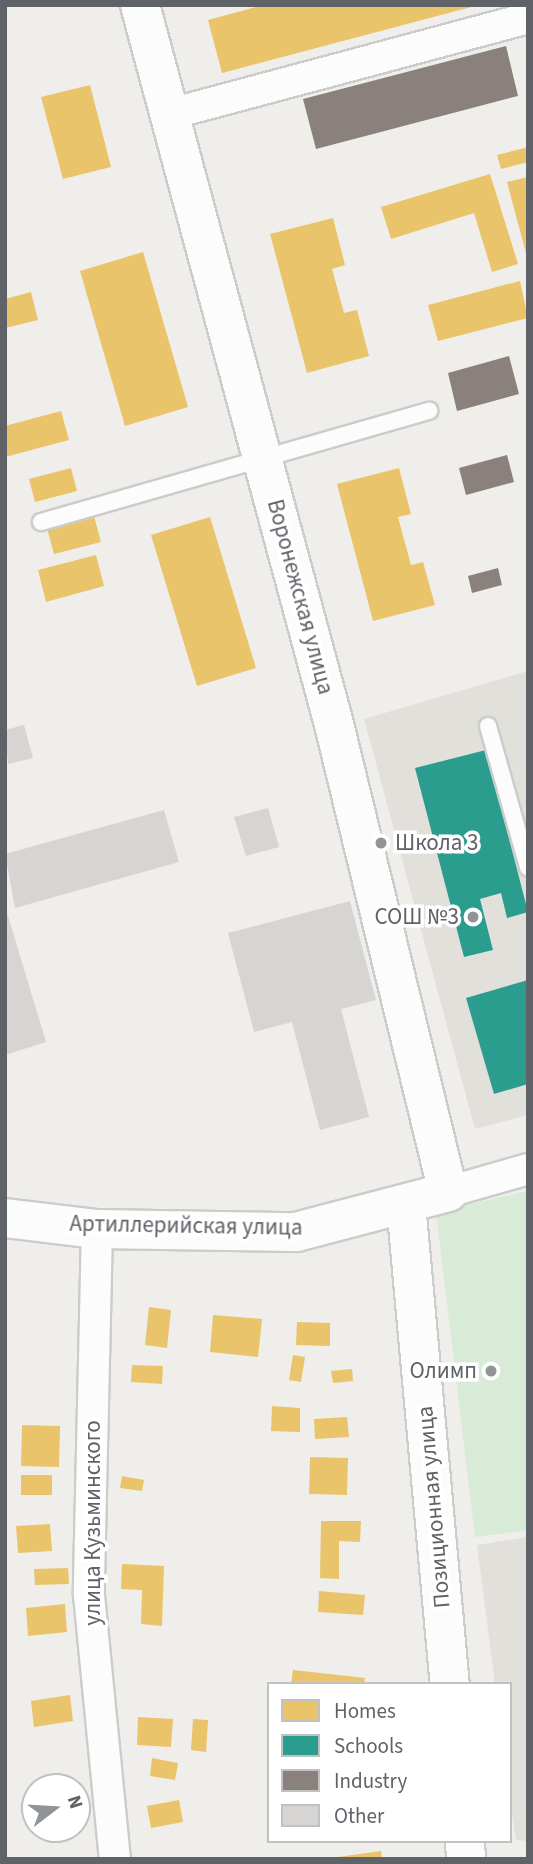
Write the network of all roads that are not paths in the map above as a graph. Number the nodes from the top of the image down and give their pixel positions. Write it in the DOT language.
graph roads {
  1 [pos="140,5"];
  2 [pos="528,18"];
  3 [pos="170,114"];
  4 [pos="429,411"];
  5 [pos="262,458"];
  6 [pos="41,523"];
  7 [pos="488,726"];
  8 [pos="528,867"];
  9 [pos="528,1169"];
  10 [pos="448,1192"];
  11 [pos="406,1204"];
  12 [pos="5,1218"];
  13 [pos="97,1229"];
  14 [pos="450,1682"];
  15 [pos="116,1859"];
  1 -- 3 [label="street, Воронежская улица"];
  2 -- 3 [label="street"];
  3 -- 5 [label="street, Воронежская улица"];
  4 -- 5 [label="lane"];
  5 -- 6 [label="lane"];
  5 -- 10 [label="street, Воронежская улица"];
  7 -- 8 [label="lane"];
  9 -- 10 [label="street, Артиллерийская улица"];
  10 -- 11 [label="street, Артиллерийская улица"];
  11 -- 13 [label="street, Артиллерийская улица"];
  11 -- 14 [label="street, Позиционная улица"];
  12 -- 13 [label="street, Артиллерийская улица"];
  13 -- 15 [label="street, улица Кузьминского"];
}
